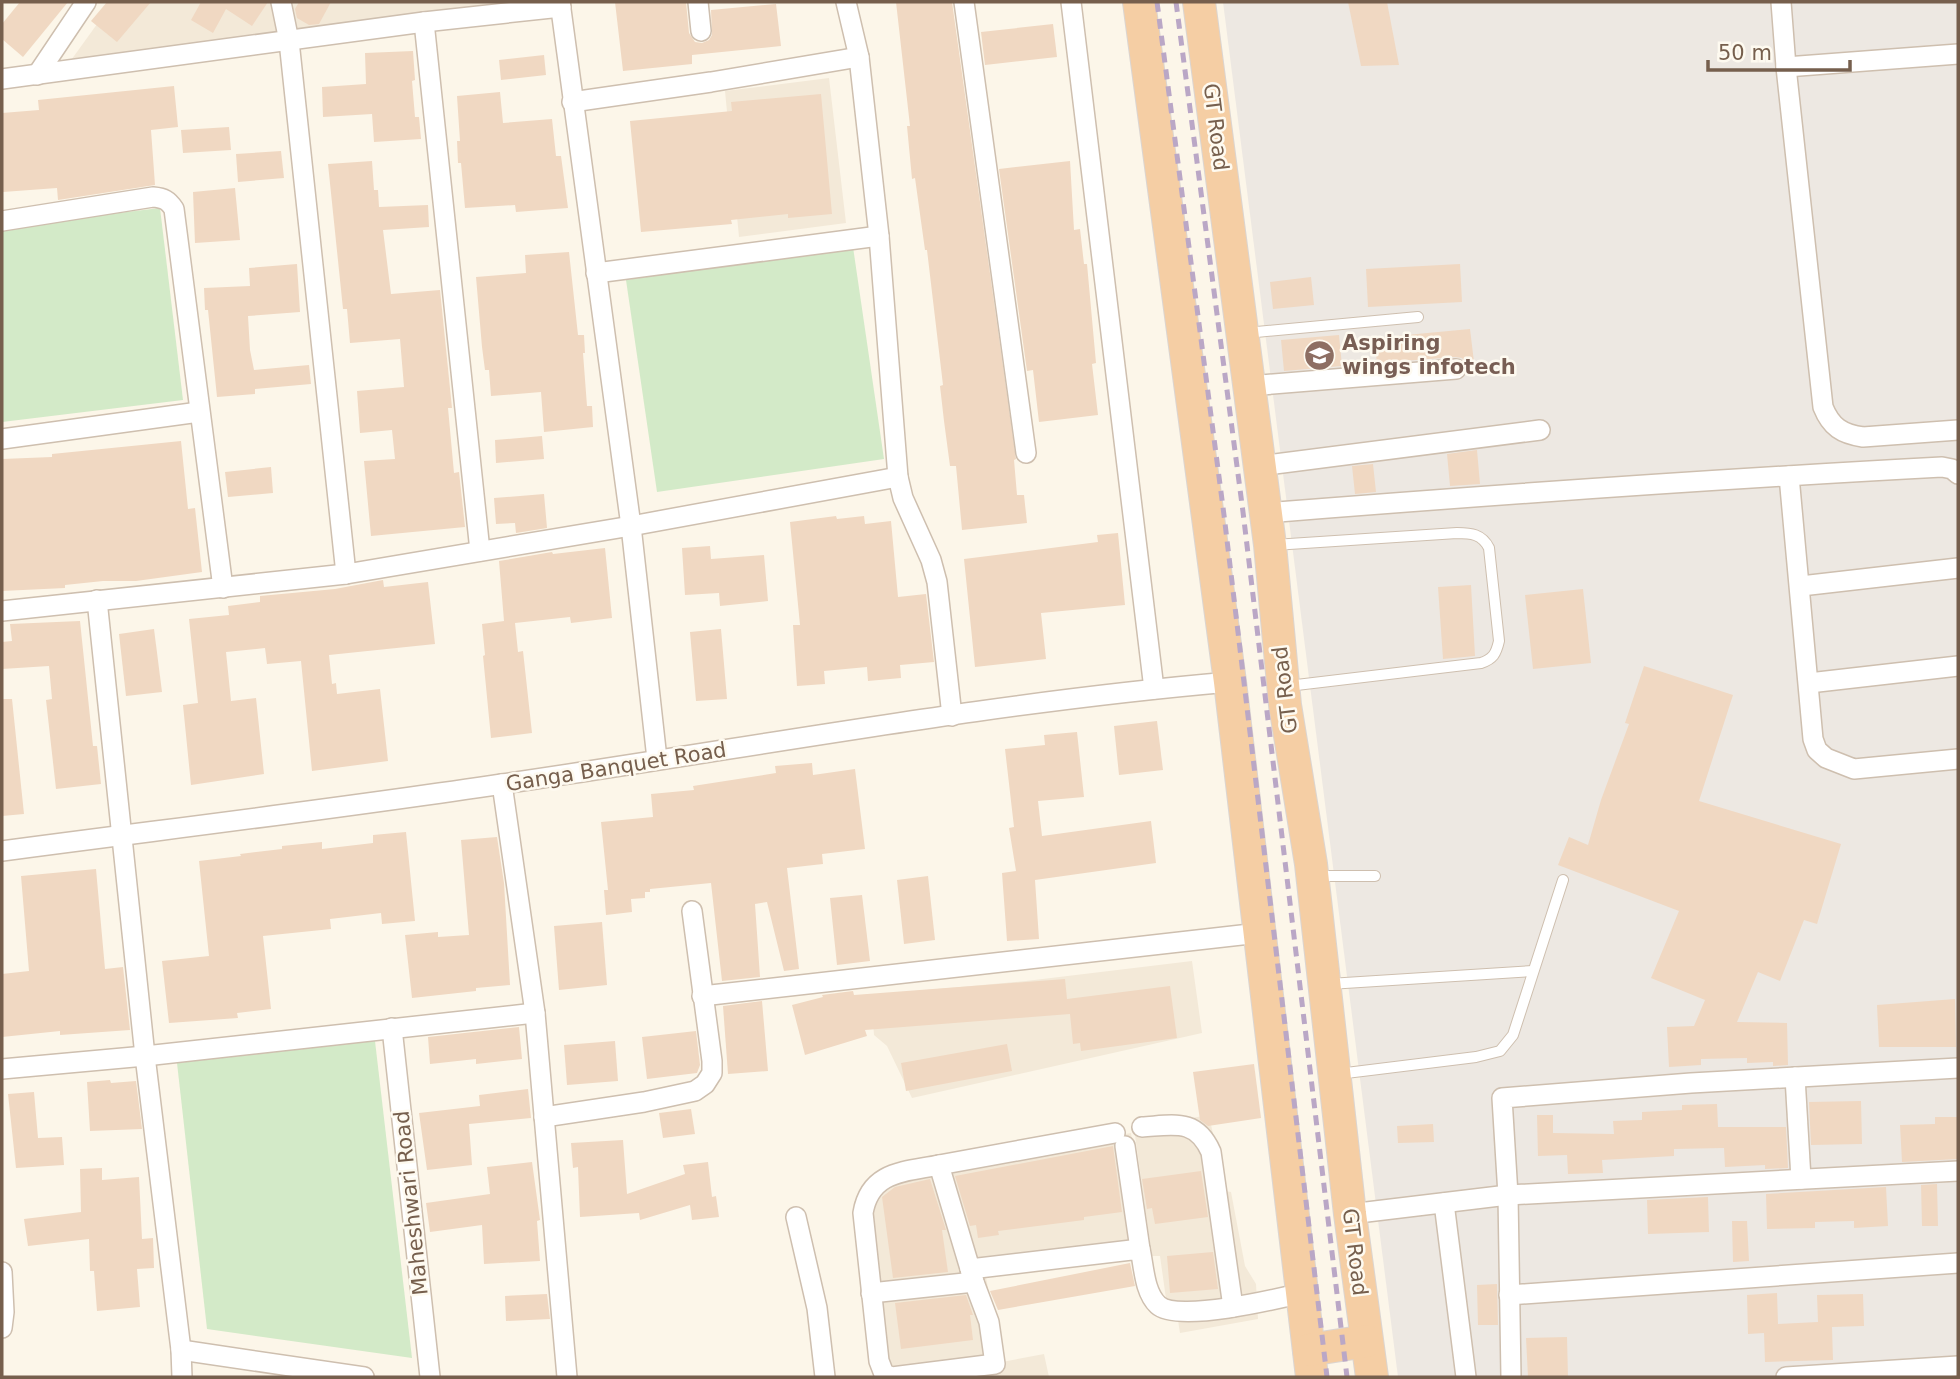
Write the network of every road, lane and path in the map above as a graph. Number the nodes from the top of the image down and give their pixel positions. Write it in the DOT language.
graph roads {
  1 [pos="86,2"];
  2 [pos="281,2"];
  3 [pos="698,2"];
  4 [pos="846,2"];
  5 [pos="964,2"];
  6 [pos="1071,2"];
  7 [pos="1139,2"];
  8 [pos="1199,2"];
  9 [pos="1781,2"];
  10 [pos="561,4"];
  11 [pos="424,22"];
  12 [pos="701,31"];
  13 [pos="289,41"];
  14 [pos="1958,54"];
  15 [pos="859,57"];
  16 [pos="1786,67"];
  17 [pos="37,75"];
  18 [pos="2,79"];
  19 [pos="572,102"];
  20 [pos="2,221"];
  21 [pos="879,236"];
  22 [pos="596,273"];
  23 [pos="1418,317"];
  24 [pos="1242,334"];
  25 [pos="1456,369"];
  26 [pos="1249,386"];
  27 [pos="199,412"];
  28 [pos="1540,430"];
  29 [pos="1958,430"];
  30 [pos="2,439"];
  31 [pos="1026,453"];
  32 [pos="1259,466"];
  33 [pos="1958,474"];
  34 [pos="1789,476"];
  35 [pos="898,477"];
  36 [pos="1265,513"];
  37 [pos="631,526"];
  38 [pos="1270,545"];
  39 [pos="480,551"];
  40 [pos="1958,568"];
  41 [pos="346,574"];
  42 [pos="1801,586"];
  43 [pos="223,588"];
  44 [pos="97,600"];
  45 [pos="2,611"];
  46 [pos="1958,666"];
  47 [pos="1230,682"];
  48 [pos="1809,683"];
  49 [pos="1283,687"];
  50 [pos="1154,689"];
  51 [pos="952,716"];
  52 [pos="1958,759"];
  53 [pos="657,760"];
  54 [pos="502,784"];
  55 [pos="120,835"];
  56 [pos="2,851"];
  57 [pos="1312,876"];
  58 [pos="1375,876"];
  59 [pos="1563,880"];
  60 [pos="692,911"];
  61 [pos="1259,933"];
  62 [pos="1533,971"];
  63 [pos="1325,984"];
  64 [pos="702,996"];
  65 [pos="535,1013"];
  66 [pos="392,1028"];
  67 [pos="145,1056"];
  68 [pos="1958,1068"];
  69 [pos="2,1069"];
  70 [pos="1334,1074"];
  71 [pos="1795,1077"];
  72 [pos="544,1117"];
  73 [pos="1142,1127"];
  74 [pos="939,1165"];
  75 [pos="1958,1171"];
  76 [pos="1801,1179"];
  77 [pos="1508,1195"];
  78 [pos="1444,1203"];
  79 [pos="1350,1214"];
  80 [pos="796,1217"];
  81 [pos="1140,1249"];
  82 [pos="1958,1263"];
  83 [pos="2,1272"];
  84 [pos="972,1275"];
  85 [pos="871,1293"];
  86 [pos="1302,1293"];
  87 [pos="1509,1295"];
  88 [pos="1233,1307"];
  89 [pos="3,1317"];
  90 [pos="1366,1341"];
  91 [pos="181,1349"];
  92 [pos="1311,1364"];
  93 [pos="1958,1366"];
  94 [pos="1908,1373"];
  95 [pos="181,1377"];
  96 [pos="364,1377"];
  97 [pos="430,1377"];
  98 [pos="567,1377"];
  99 [pos="825,1377"];
  100 [pos="1372,1377"];
  101 [pos="1466,1377"];
  102 [pos="1511,1377"];
  103 [pos="1786,1377"];
  1 -- 17 [label="street"];
  2 -- 13 [label="street"];
  3 -- 12 [label="street"];
  4 -- 15 [label="street"];
  5 -- 31 [label="street"];
  6 -- 50 [label="street"];
  7 -- 47 [label="highway"];
  8 -- 24 [label="highway, GT Road"];
  9 -- 16 [label="street"];
  10 -- 11 [label="street"];
  10 -- 19 [label="street"];
  11 -- 13 [label="street"];
  11 -- 39 [label="street"];
  13 -- 17 [label="street"];
  13 -- 41 [label="street"];
  14 -- 16 [label="street"];
  15 -- 19 [label="street"];
  15 -- 21 [label="street"];
  16 -- 29 [label="street"];
  17 -- 18 [label="street"];
  19 -- 22 [label="street"];
  20 -- 27 [label="street"];
  21 -- 22 [label="street"];
  21 -- 35 [label="street"];
  22 -- 37 [label="street"];
  23 -- 24 [label="lane"];
  24 -- 26 [label="highway, GT Road"];
  25 -- 26 [label="street"];
  26 -- 32 [label="highway, GT Road"];
  27 -- 30 [label="street"];
  27 -- 43 [label="street"];
  28 -- 32 [label="street"];
  32 -- 36 [label="highway, GT Road"];
  33 -- 34 [label="street"];
  34 -- 36 [label="street"];
  34 -- 42 [label="street"];
  35 -- 37 [label="street"];
  35 -- 51 [label="street"];
  36 -- 38 [label="highway, GT Road"];
  37 -- 39 [label="street"];
  37 -- 53 [label="street"];
  38 -- 49 [label="highway, GT Road"];
  38 -- 49 [label="lane"];
  39 -- 41 [label="street"];
  40 -- 42 [label="street"];
  41 -- 43 [label="street"];
  42 -- 48 [label="street"];
  43 -- 44 [label="street"];
  44 -- 45 [label="street"];
  44 -- 55 [label="street"];
  46 -- 48 [label="street"];
  47 -- 50 [label="street, Ganga Banquet Road"];
  47 -- 61 [label="highway"];
  48 -- 52 [label="street"];
  49 -- 57 [label="highway, GT Road"];
  50 -- 51 [label="street, Ganga Banquet Road"];
  51 -- 53 [label="street, Ganga Banquet Road"];
  53 -- 54 [label="street, Ganga Banquet Road"];
  54 -- 55 [label="street, Ganga Banquet Road"];
  54 -- 65 [label="street"];
  55 -- 56 [label="street, Ganga Banquet Road"];
  55 -- 67 [label="street"];
  57 -- 58 [label="lane"];
  57 -- 63 [label="highway, GT Road"];
  59 -- 62 [label="lane"];
  60 -- 64 [label="street"];
  61 -- 64 [label="street"];
  61 -- 86 [label="highway"];
  62 -- 63 [label="lane"];
  62 -- 70 [label="lane"];
  63 -- 70 [label="highway, GT Road"];
  64 -- 72 [label="street"];
  65 -- 66 [label="street"];
  65 -- 72 [label="street"];
  66 -- 67 [label="street"];
  66 -- 97 [label="street, Maheshwari Road"];
  67 -- 69 [label="street"];
  67 -- 91 [label="street"];
  68 -- 71 [label="street"];
  70 -- 79 [label="highway, GT Road"];
  71 -- 76 [label="street"];
  71 -- 77 [label="street"];
  72 -- 98 [label="street"];
  73 -- 88 [label="street"];
  74 -- 81 [label="street"];
  74 -- 84 [label="street"];
  74 -- 85 [label="street"];
  75 -- 76 [label="street"];
  76 -- 77 [label="street"];
  77 -- 78 [label="street"];
  77 -- 87 [label="street"];
  78 -- 79 [label="street"];
  78 -- 101 [label="street"];
  79 -- 90 [label="highway, GT Road"];
  80 -- 99 [label="street"];
  81 -- 84 [label="street"];
  81 -- 88 [label="street"];
  82 -- 87 [label="street"];
  83 -- 89 [label="street"];
  84 -- 85 [label="street"];
  84 -- 85 [label="street"];
  86 -- 88 [label="street"];
  86 -- 92 [label="highway"];
  87 -- 102 [label="street"];
  90 -- 92 [label="highway"];
  90 -- 100 [label="highway, GT Road"];
  91 -- 95 [label="street"];
  91 -- 96 [label="street"];
  93 -- 94 [label="street"];
  94 -- 103 [label="street"];
}
